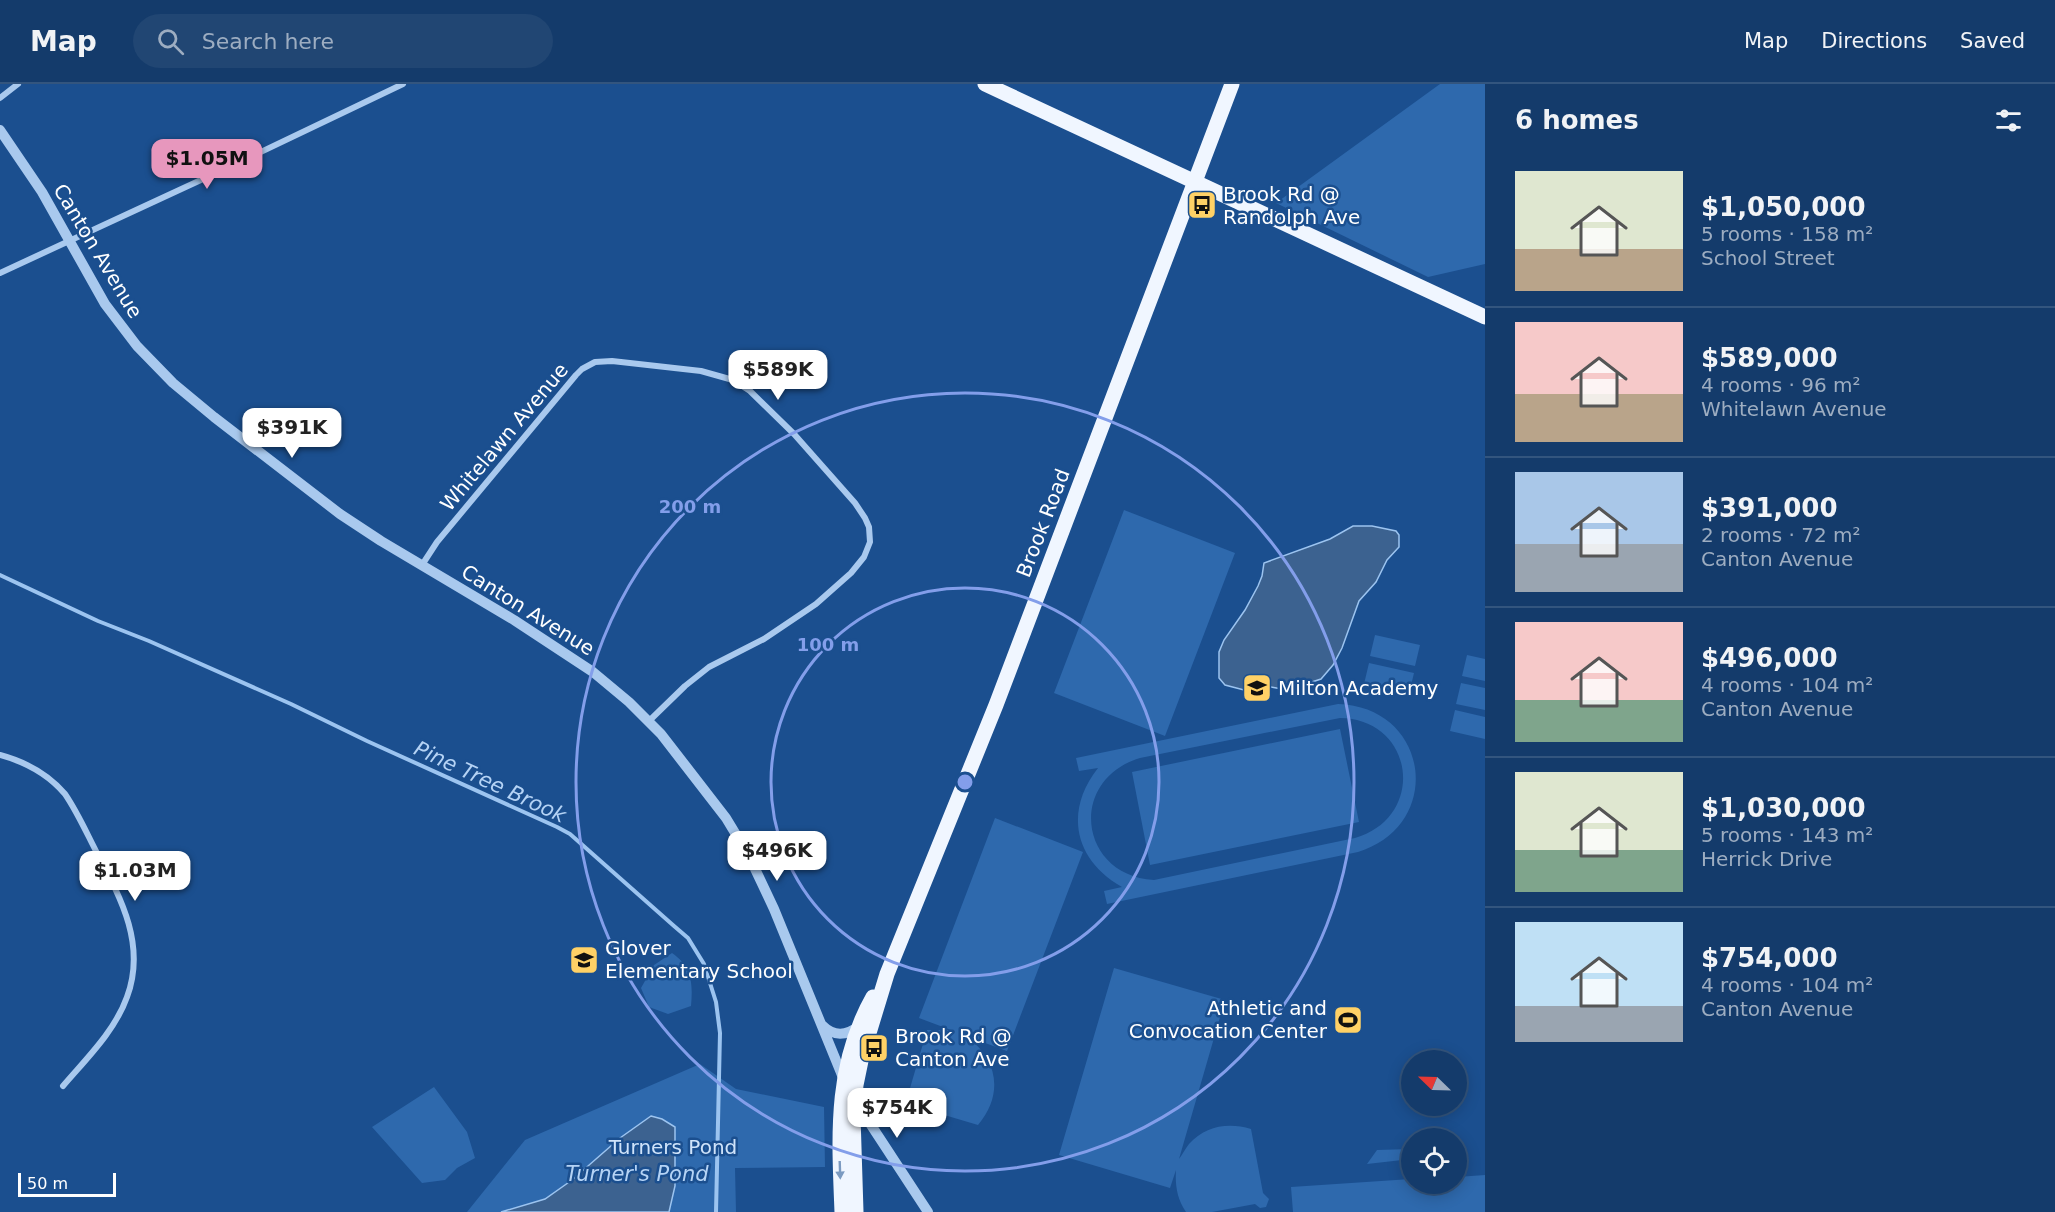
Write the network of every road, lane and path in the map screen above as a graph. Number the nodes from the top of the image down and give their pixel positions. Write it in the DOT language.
graph roads {
  1 [pos="18,84"];
  2 [pos="403,84"];
  3 [pos="985,84"];
  4 [pos="1232,84"];
  5 [pos="0,99"];
  6 [pos="0,129"];
  7 [pos="1195,180"];
  8 [pos="69,240"];
  9 [pos="0,273"];
  10 [pos="1485,317"];
  11 [pos="422,565"];
  12 [pos="649,721"];
  13 [pos="0,755"];
  14 [pos="887,974"];
  15 [pos="820,1024"];
  16 [pos="859,1026"];
  17 [pos="844,1079"];
  18 [pos="63,1086"];
  19 [pos="854,1100"];
  20 [pos="842,1212"];
  21 [pos="856,1212"];
  22 [pos="928,1212"];
  1 -- 5 [label="street"];
  2 -- 8 [label="street"];
  3 -- 7 [label="main road"];
  4 -- 7 [label="main road, Brook Road"];
  6 -- 8 [label="street, Canton Avenue"];
  7 -- 10 [label="main road"];
  7 -- 14 [label="main road, Brook Road"];
  8 -- 9 [label="street"];
  8 -- 11 [label="street, Canton Avenue"];
  11 -- 12 [label="street, Canton Avenue"];
  11 -- 12 [label="street, Whitelawn Avenue"];
  12 -- 15 [label="street, Canton Avenue"];
  13 -- 18 [label="street"];
  14 -- 16 [label="main road, Brook Road"];
  14 -- 19 [label="main road, Brook Road"];
  15 -- 16 [label="street"];
  15 -- 17 [label="street, Canton Avenue"];
  16 -- 17 [label="main road, Brook Road"];
  17 -- 19 [label="street, Canton Avenue"];
  17 -- 20 [label="main road, Brook Road, one-way"];
  19 -- 21 [label="main road, Brook Road"];
  19 -- 22 [label="street, Canton Avenue"];
}
